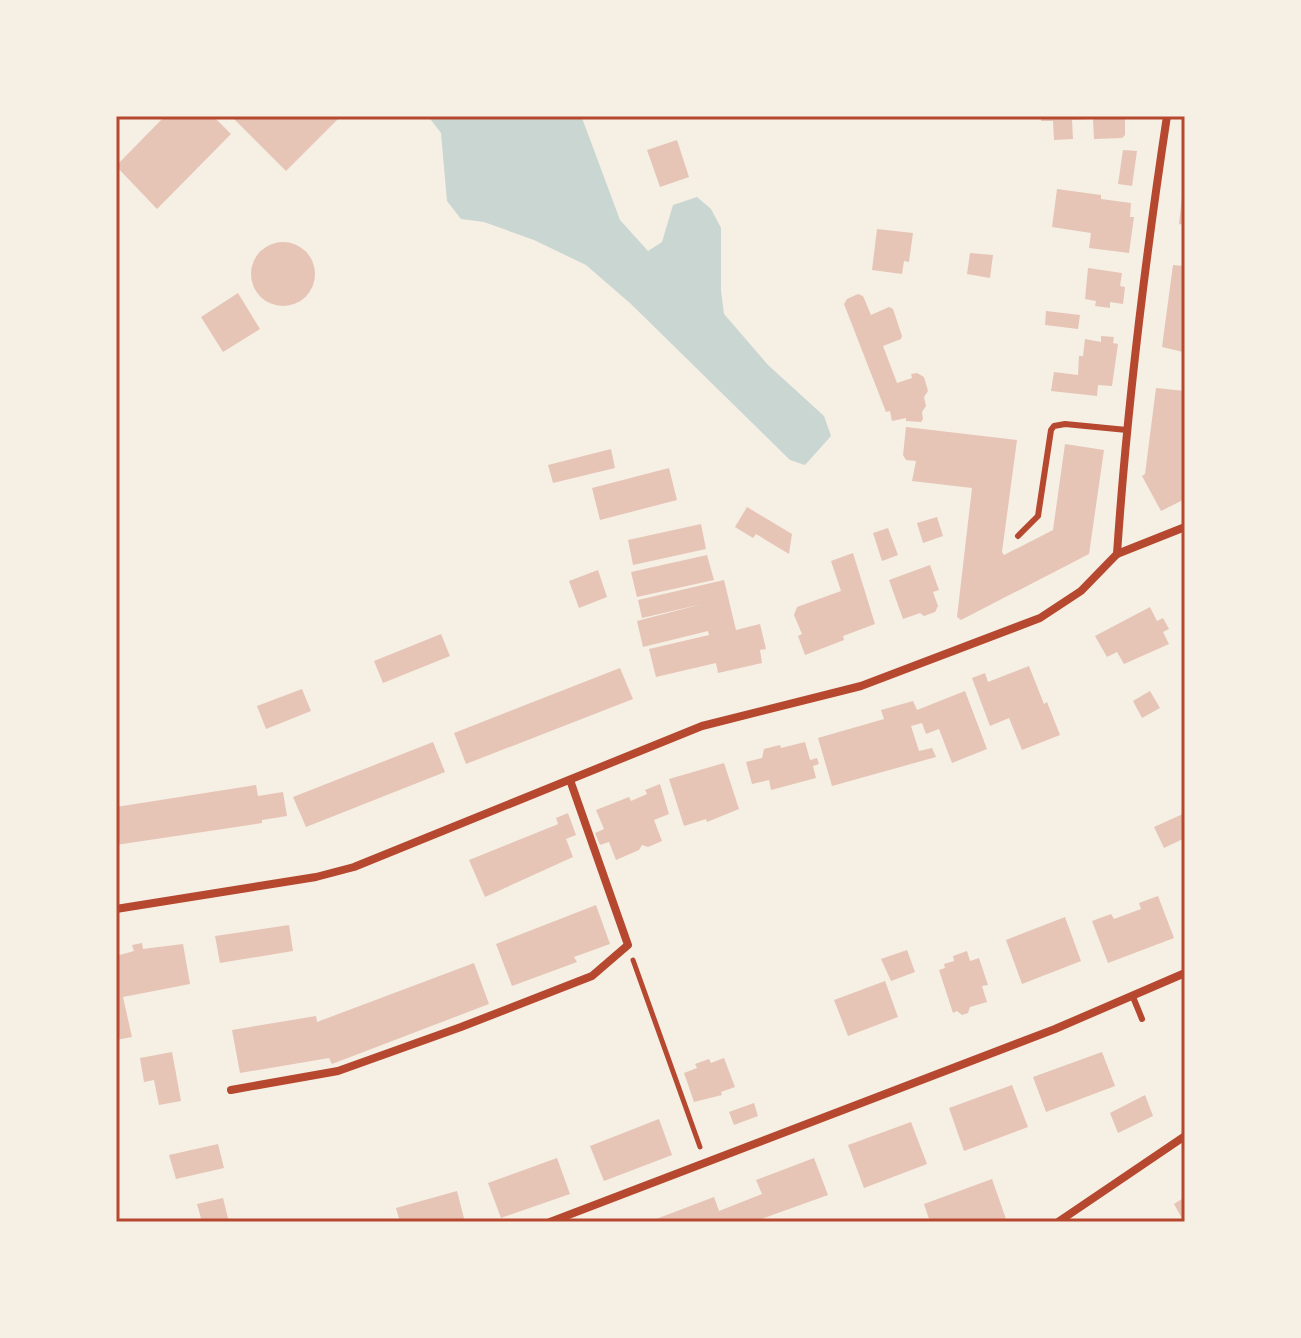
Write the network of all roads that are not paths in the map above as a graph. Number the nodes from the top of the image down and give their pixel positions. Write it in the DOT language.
graph roads {
  1 [pos="1167,116"];
  2 [pos="1127,430"];
  3 [pos="1185,527"];
  4 [pos="1018,536"];
  5 [pos="1117,554"];
  6 [pos="570,780"];
  7 [pos="116,909"];
  8 [pos="1185,973"];
  9 [pos="1133,997"];
  10 [pos="1142,1019"];
  11 [pos="231,1090"];
  12 [pos="1185,1136"];
  13 [pos="550,1222"];
  14 [pos="1058,1222"];
  1 -- 2 [label="street"];
  2 -- 4 [label="lane"];
  2 -- 5 [label="street"];
  3 -- 5 [label="street"];
  5 -- 6 [label="street"];
  6 -- 7 [label="street"];
  6 -- 11 [label="street"];
  8 -- 9 [label="street"];
  9 -- 10 [label="lane"];
  9 -- 13 [label="street"];
  12 -- 14 [label="street"];
}
